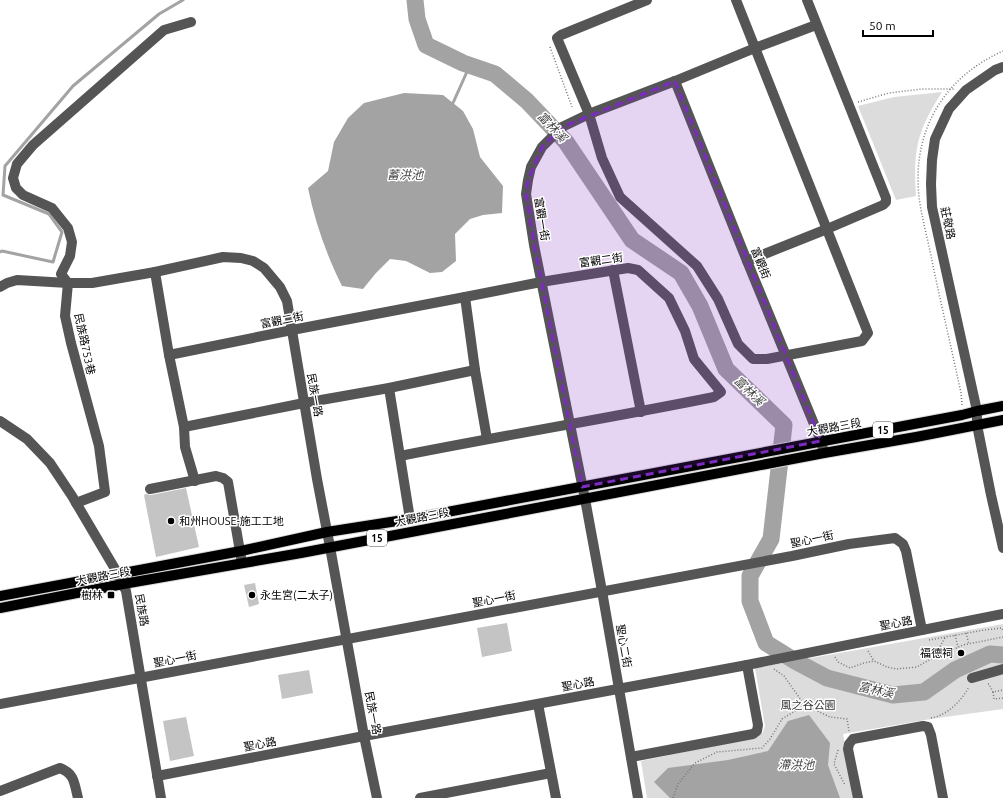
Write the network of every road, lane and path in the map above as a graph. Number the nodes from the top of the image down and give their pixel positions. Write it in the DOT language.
graph roads {
  1 [pos="647,0"];
  2 [pos="736,0"];
  3 [pos="807,0"];
  4 [pos="191,22"];
  5 [pos="816,25"];
  6 [pos="549,44"];
  7 [pos="755,48"];
  8 [pos="1003,67"];
  9 [pos="675,81"];
  10 [pos="966,90"];
  11 [pos="849,105"];
  12 [pos="572,107"];
  13 [pos="588,114"];
  14 [pos="827,230"];
  15 [pos="747,260"];
  16 [pos="613,270"];
  17 [pos="155,272"];
  18 [pos="542,282"];
  19 [pos="68,283"];
  20 [pos="0,287"];
  21 [pos="465,297"];
  22 [pos="292,330"];
  23 [pos="169,355"];
  24 [pos="786,356"];
  25 [pos="475,370"];
  26 [pos="389,388"];
  27 [pos="304,403"];
  28 [pos="1003,406"];
  29 [pos="977,411"];
  30 [pos="641,412"];
  31 [pos="1003,420"];
  32 [pos="0,422"];
  33 [pos="570,424"];
  34 [pos="977,425"];
  35 [pos="184,427"];
  36 [pos="487,439"];
  37 [pos="821,441"];
  38 [pos="824,453"];
  39 [pos="400,456"];
  40 [pos="195,481"];
  41 [pos="582,487"];
  42 [pos="150,489"];
  43 [pos="585,499"];
  44 [pos="76,503"];
  45 [pos="410,519"];
  46 [pos="327,532"];
  47 [pos="330,547"];
  48 [pos="1003,548"];
  49 [pos="240,551"];
  50 [pos="242,563"];
  51 [pos="118,574"];
  52 [pos="123,584"];
  53 [pos="602,591"];
  54 [pos="0,596"];
  55 [pos="0,608"];
  56 [pos="1003,614"];
  57 [pos="922,630"];
  58 [pos="1003,631"];
  59 [pos="966,633"];
  60 [pos="955,635"];
  61 [pos="946,636"];
  62 [pos="1003,637"];
  63 [pos="346,639"];
  64 [pos="923,641"];
  65 [pos="969,644"];
  66 [pos="958,647"];
  67 [pos="868,651"];
  68 [pos="841,656"];
  69 [pos="934,657"];
  70 [pos="874,661"];
  71 [pos="747,666"];
  72 [pos="781,668"];
  73 [pos="1003,669"];
  74 [pos="141,677"];
  75 [pos="974,679"];
  76 [pos="618,689"];
  77 [pos="1003,690"];
  78 [pos="993,692"];
  79 [pos="1003,698"];
  80 [pos="0,704"];
  81 [pos="538,704"];
  82 [pos="803,708"];
  83 [pos="928,718"];
  84 [pos="364,736"];
  85 [pos="631,758"];
  86 [pos="551,773"];
  87 [pos="157,776"];
  88 [pos="0,791"];
  89 [pos="463,794"];
  90 [pos="78,798"];
  91 [pos="161,798"];
  92 [pos="377,798"];
  93 [pos="420,798"];
  94 [pos="556,798"];
  95 [pos="638,798"];
  96 [pos="858,798"];
  97 [pos="943,798"];
  1 -- 13 [label="street"];
  2 -- 7 [label="street"];
  3 -- 5 [label="street"];
  4 -- 19 [label="street, 民族路753巷"];
  5 -- 7 [label="street, 富觀一街"];
  5 -- 11 [label="street"];
  6 -- 12 [label="path"];
  7 -- 9 [label="street, 富觀一街"];
  7 -- 14 [label="street"];
  8 -- 10 [label="street, 莊敬路"];
  9 -- 13 [label="street, 富觀一街"];
  9 -- 15 [label="street, 富觀街"];
  10 -- 11 [label="path"];
  10 -- 29 [label="street, 莊敬路"];
  11 -- 14 [label="street"];
  13 -- 18 [label="street, 富觀一街"];
  13 -- 24 [label="street"];
  14 -- 15 [label="street"];
  14 -- 24 [label="street"];
  15 -- 24 [label="street, 富觀街"];
  16 -- 18 [label="street, 富觀二街"];
  16 -- 30 [label="street"];
  16 -- 30 [label="street, 富觀二街"];
  17 -- 19 [label="street, 民族一路"];
  17 -- 22 [label="street, 民族一路"];
  17 -- 23 [label="street"];
  18 -- 21 [label="street, 富觀二街"];
  18 -- 33 [label="street, 富觀一街"];
  19 -- 20 [label="street, 民族一路"];
  19 -- 44 [label="street, 民族路753巷"];
  21 -- 22 [label="street, 富觀二街"];
  21 -- 25 [label="street"];
  22 -- 23 [label="street, 富觀二街"];
  22 -- 27 [label="street, 民族一路"];
  23 -- 35 [label="street"];
  24 -- 37 [label="street, 富觀街"];
  25 -- 26 [label="street"];
  25 -- 36 [label="street"];
  26 -- 27 [label="street"];
  26 -- 39 [label="street"];
  27 -- 35 [label="street"];
  27 -- 46 [label="street, 民族一路"];
  28 -- 29 [label="main road, 15"];
  29 -- 34 [label="street, 莊敬路"];
  29 -- 37 [label="main road, 大觀路三段 / 15"];
  30 -- 33 [label="street, 富觀二街"];
  31 -- 34 [label="main road, 15"];
  32 -- 44 [label="street, 民族路"];
  33 -- 36 [label="street, 富觀二街"];
  33 -- 41 [label="street, 富觀一街"];
  34 -- 38 [label="main road, 15"];
  34 -- 48 [label="street, 莊敬路"];
  35 -- 40 [label="street"];
  36 -- 39 [label="street, 富觀二街"];
  37 -- 38 [label="street, 富觀街"];
  37 -- 41 [label="main road, 大觀路三段 / 15"];
  38 -- 43 [label="main road, 大觀路三段 / 15"];
  39 -- 45 [label="street"];
  40 -- 42 [label="street"];
  40 -- 49 [label="street"];
  41 -- 43 [label="street, 富觀一街"];
  41 -- 45 [label="main road, 大觀路三段 / 15"];
  43 -- 47 [label="main road, 大觀路三段 / 15"];
  43 -- 53 [label="street, 聖心二街"];
  44 -- 51 [label="street, 民族路"];
  45 -- 46 [label="main road, 大觀路三段 / 15"];
  46 -- 47 [label="street, 民族一路"];
  46 -- 49 [label="main road, 大觀路三段 / 15"];
  47 -- 50 [label="main road, 大觀路三段 / 15"];
  47 -- 63 [label="street, 民族一路"];
  49 -- 50 [label="street"];
  49 -- 51 [label="main road, 大觀路三段 / 15"];
  50 -- 52 [label="main road, 大觀路三段 / 15"];
  51 -- 52 [label="street, 民族路"];
  51 -- 54 [label="main road, 大觀路三段 / 15"];
  52 -- 55 [label="main road, 大觀路三段 / 15"];
  52 -- 74 [label="street, 民族路"];
  53 -- 57 [label="street, 聖心一街"];
  53 -- 63 [label="street, 聖心一街"];
  53 -- 76 [label="street, 聖心二街"];
  56 -- 57 [label="street, 聖心路"];
  57 -- 71 [label="street, 聖心路"];
  58 -- 59 [label="path"];
  59 -- 60 [label="path"];
  59 -- 65 [label="path"];
  60 -- 61 [label="path"];
  60 -- 66 [label="path"];
  61 -- 64 [label="path"];
  61 -- 69 [label="path"];
  62 -- 65 [label="path"];
  63 -- 74 [label="street, 聖心一街"];
  63 -- 84 [label="street, 民族一路"];
  65 -- 66 [label="path"];
  66 -- 69 [label="path"];
  67 -- 70 [label="path"];
  68 -- 70 [label="path"];
  69 -- 70 [label="path"];
  71 -- 76 [label="street, 聖心路"];
  71 -- 85 [label="street"];
  72 -- 82 [label="path"];
  73 -- 75 [label="street"];
  74 -- 80 [label="street, 聖心一街"];
  74 -- 87 [label="street, 民族路"];
  75 -- 78 [label="path"];
  75 -- 83 [label="path"];
  76 -- 81 [label="street, 聖心路"];
  76 -- 85 [label="street, 聖心二街"];
  77 -- 78 [label="path"];
  78 -- 79 [label="path"];
  81 -- 84 [label="street, 聖心路"];
  81 -- 86 [label="street"];
  84 -- 87 [label="street, 聖心路"];
  84 -- 92 [label="street, 民族一路"];
  85 -- 95 [label="street, 聖心二街"];
  86 -- 89 [label="street"];
  86 -- 94 [label="street"];
  87 -- 91 [label="street, 民族路"];
  88 -- 90 [label="street"];
  89 -- 93 [label="street"];
  96 -- 97 [label="street"];
}
